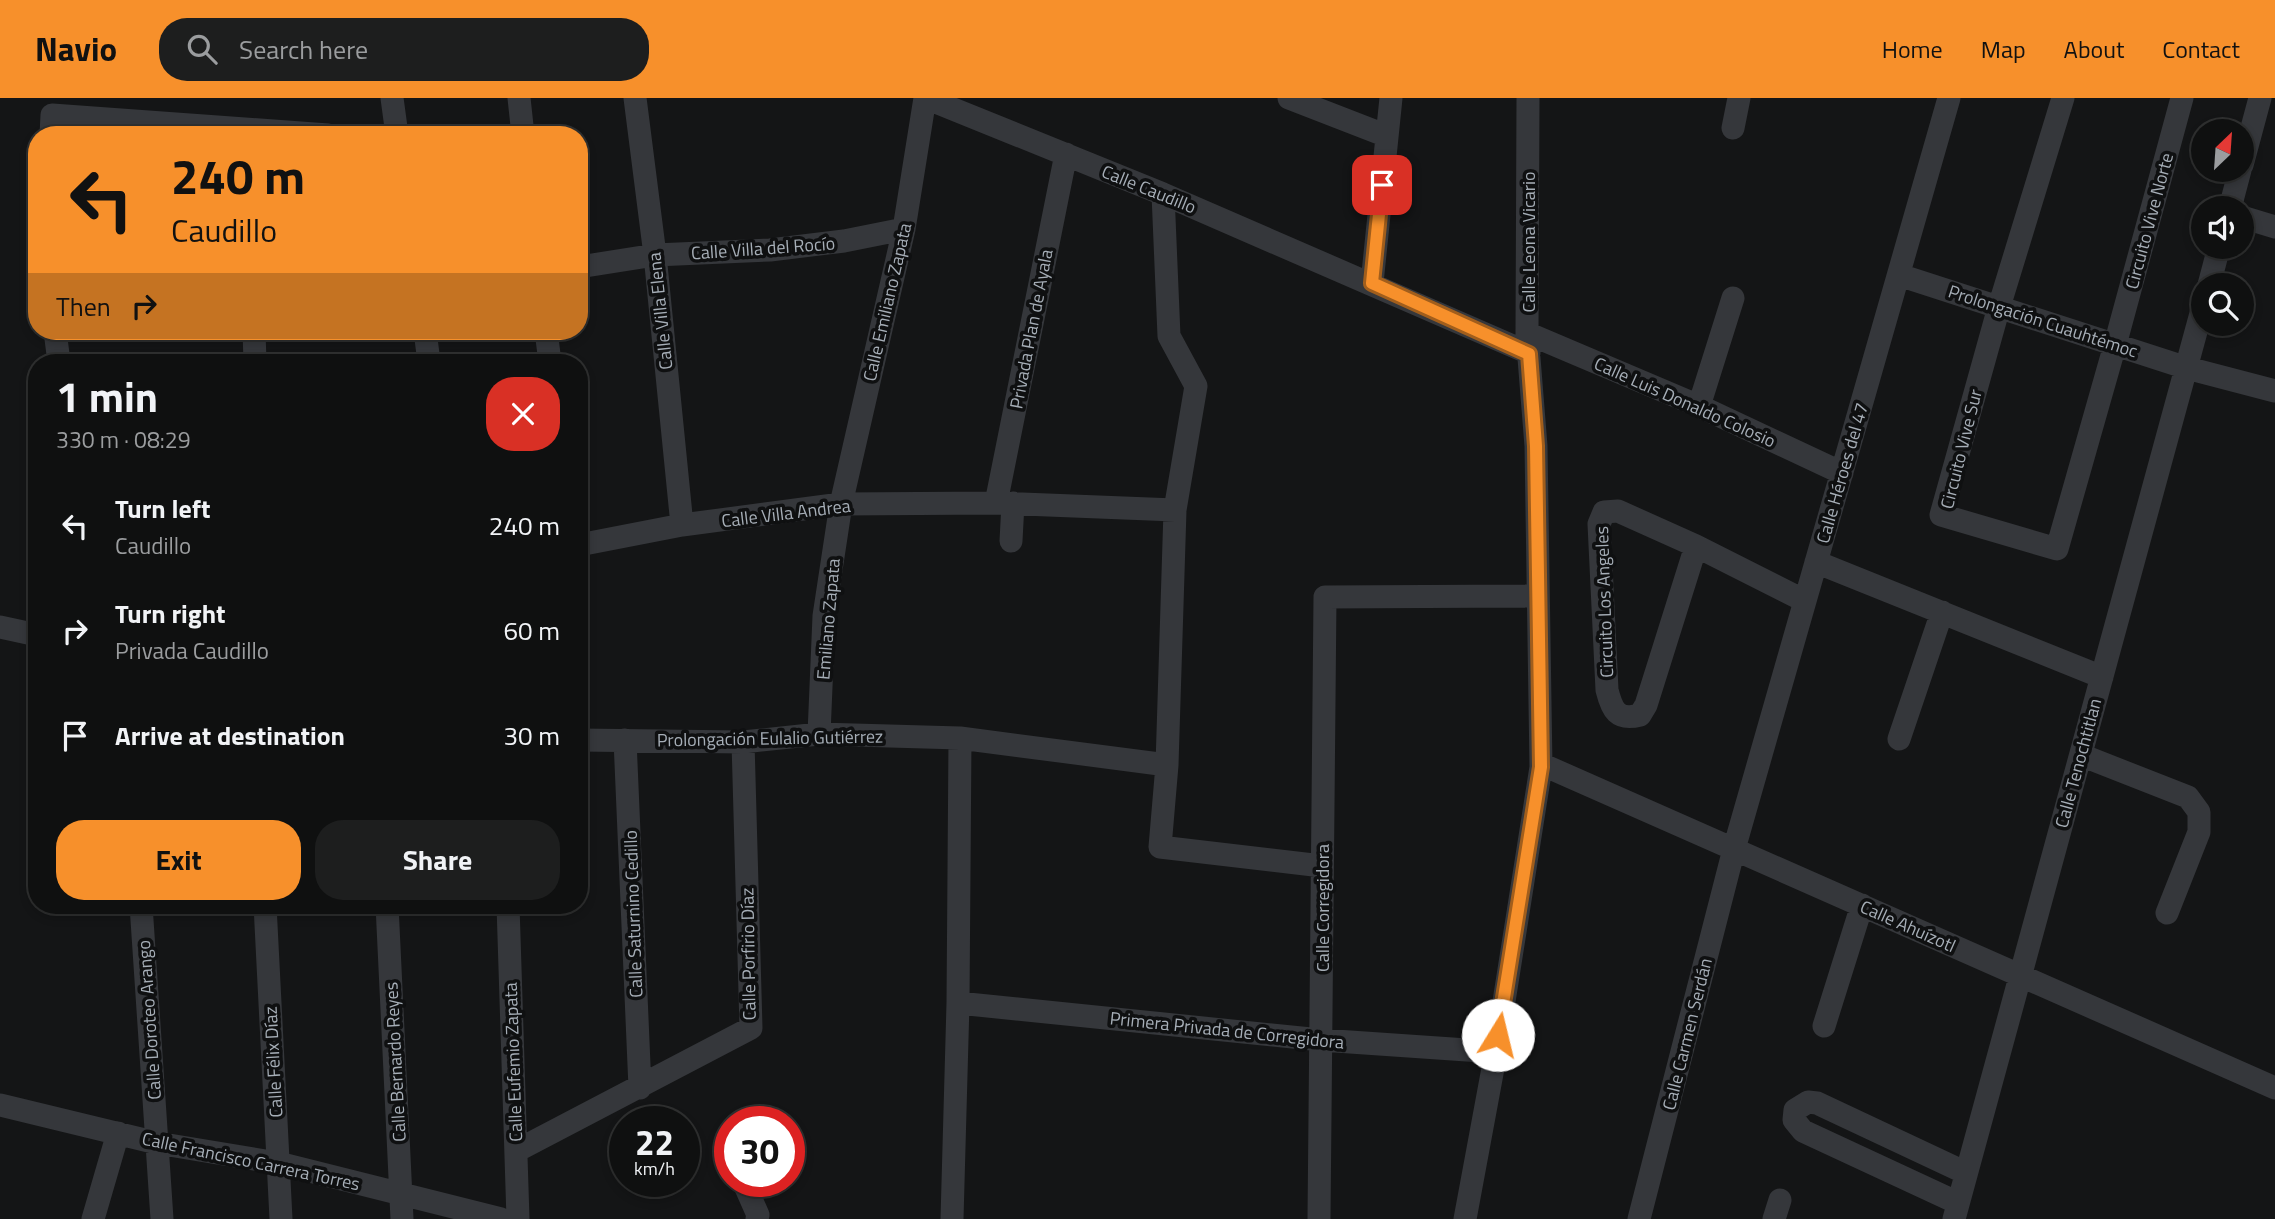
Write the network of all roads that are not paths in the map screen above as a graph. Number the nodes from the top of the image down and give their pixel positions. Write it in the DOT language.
graph roads {
  1 [pos="392,98"];
  2 [pos="519,98"];
  3 [pos="635,98"];
  4 [pos="925,98"];
  5 [pos="1289,98"];
  6 [pos="1391,98"];
  7 [pos="1528,98"];
  8 [pos="1739,98"];
  9 [pos="1949,98"];
  10 [pos="2063,98"];
  11 [pos="2182,98"];
  12 [pos="2260,98"];
  13 [pos="2254,120"];
  14 [pos="52,125"];
  15 [pos="80,126"];
  16 [pos="396,126"];
  17 [pos="522,126"];
  18 [pos="1733,128"];
  19 [pos="1387,136"];
  20 [pos="1066,154"];
  21 [pos="1163,194"];
  22 [pos="2254,220"];
  23 [pos="2275,226"];
  24 [pos="904,229"];
  25 [pos="654,255"];
  26 [pos="588,266"];
  27 [pos="1899,275"];
  28 [pos="1372,283"];
  29 [pos="1733,298"];
  30 [pos="1999,307"];
  31 [pos="2195,336"];
  32 [pos="1528,343"];
  33 [pos="2115,345"];
  34 [pos="2186,368"];
  35 [pos="2275,391"];
  36 [pos="1699,407"];
  37 [pos="1842,473"];
  38 [pos="1005,503"];
  39 [pos="841,504"];
  40 [pos="1175,510"];
  41 [pos="682,525"];
  42 [pos="1011,541"];
  43 [pos="588,543"];
  44 [pos="1696,546"];
  45 [pos="1816,562"];
  46 [pos="1538,596"];
  47 [pos="1805,601"];
  48 [pos="1942,612"];
  49 [pos="0,627"];
  50 [pos="28,633"];
  51 [pos="2102,677"];
  52 [pos="819,734"];
  53 [pos="960,738"];
  54 [pos="1899,739"];
  55 [pos="588,740"];
  56 [pos="625,740"];
  57 [pos="743,742"];
  58 [pos="2081,755"];
  59 [pos="1541,764"];
  60 [pos="1167,765"];
  61 [pos="1734,849"];
  62 [pos="1322,866"];
  63 [pos="1862,905"];
  64 [pos="2167,912"];
  65 [pos="142,914"];
  66 [pos="265,914"];
  67 [pos="387,914"];
  68 [pos="508,914"];
  69 [pos="2020,976"];
  70 [pos="958,1003"];
  71 [pos="1824,1026"];
  72 [pos="1321,1041"];
  73 [pos="1496,1052"];
  74 [pos="639,1088"];
  75 [pos="2275,1088"];
  76 [pos="0,1105"];
  77 [pos="118,1133"];
  78 [pos="157,1143"];
  79 [pos="516,1151"];
  80 [pos="278,1163"];
  81 [pos="1966,1173"];
  82 [pos="401,1194"];
  83 [pos="750,1197"];
  84 [pos="1956,1211"];
  85 [pos="1468,1218"];
  86 [pos="93,1219"];
  87 [pos="162,1219"];
  88 [pos="281,1219"];
  89 [pos="402,1219"];
  90 [pos="501,1219"];
  91 [pos="518,1219"];
  92 [pos="757,1219"];
  93 [pos="952,1219"];
  94 [pos="1319,1219"];
  95 [pos="1639,1219"];
  1 -- 16 [label="street"];
  2 -- 17 [label="street"];
  3 -- 25 [label="street, Calle Villa Elena"];
  4 -- 20 [label="street, Calle Caudillo"];
  4 -- 24 [label="street, Calle Emiliano Zapata"];
  5 -- 19 [label="street"];
  6 -- 19 [label="street"];
  7 -- 32 [label="street, Calle Leona Vicario"];
  8 -- 18 [label="street"];
  9 -- 27 [label="street, Calle Héroes del 47"];
  10 -- 30 [label="street"];
  11 -- 33 [label="street, Circuito Vive Norte"];
  12 -- 13 [label="street"];
  14 -- 15 [label="street"];
  19 -- 28 [label="street"];
  20 -- 21 [label="street, Calle Caudillo"];
  20 -- 38 [label="street, Privada Plan de Ayala"];
  21 -- 28 [label="street, Calle Caudillo"];
  21 -- 40 [label="street"];
  22 -- 23 [label="street"];
  24 -- 25 [label="street, Calle Villa del Rocío"];
  24 -- 39 [label="street, Calle Emiliano Zapata"];
  25 -- 26 [label="street, Calle Villa del Rocío"];
  25 -- 41 [label="street, Calle Villa Elena"];
  27 -- 30 [label="street, Prolongación Cuauhtémoc"];
  27 -- 37 [label="street, Calle Héroes del 47"];
  28 -- 32 [label="street, Calle Caudillo"];
  29 -- 36 [label="street"];
  30 -- 33 [label="street, Prolongación Cuauhtémoc"];
  30 -- 33 [label="street, Circuito Vive Sur"];
  31 -- 34 [label="street, Calle Tenochtitlan"];
  32 -- 36 [label="street, Calle Luis Donaldo Colosio"];
  32 -- 46 [label="street, Calle Leona Vicario"];
  33 -- 34 [label="street, Prolongación Cuauhtémoc"];
  34 -- 35 [label="street, Prolongación Cuauhtémoc"];
  34 -- 51 [label="street, Calle Tenochtitlan"];
  36 -- 37 [label="street, Calle Luis Donaldo Colosio"];
  37 -- 45 [label="street, Calle Héroes del 47"];
  38 -- 39 [label="street, Calle Villa Andrea"];
  38 -- 40 [label="street, Calle Villa Andrea"];
  38 -- 42 [label="street, Privada Plan de Ayala"];
  39 -- 41 [label="street, Calle Villa Andrea"];
  39 -- 52 [label="street, Emiliano Zapata"];
  40 -- 60 [label="street"];
  41 -- 43 [label="street, Calle Villa Andrea"];
  44 -- 44 [label="street, Circuito Los Angeles"];
  44 -- 47 [label="street, Circuito Los Angeles"];
  45 -- 47 [label="street, Calle Héroes del 47"];
  45 -- 48 [label="street"];
  46 -- 59 [label="street, Calle Leona Vicario"];
  46 -- 62 [label="street, Calle Corregidora"];
  47 -- 61 [label="street, Calle Héroes del 47"];
  48 -- 51 [label="street"];
  48 -- 54 [label="street"];
  49 -- 50 [label="street"];
  51 -- 58 [label="street, Calle Tenochtitlan"];
  52 -- 53 [label="street, Prolongación Eulalio Gutiérrez"];
  52 -- 57 [label="street, Prolongación Eulalio Gutiérrez"];
  53 -- 60 [label="street, Prolongación Eulalio Gutiérrez"];
  53 -- 70 [label="street"];
  55 -- 56 [label="street, Prolongación Eulalio Gutiérrez"];
  56 -- 57 [label="street, Prolongación Eulalio Gutiérrez"];
  56 -- 74 [label="street, Calle Saturnino Cedillo"];
  57 -- 74 [label="street, Calle Porfirio Díaz"];
  58 -- 64 [label="street"];
  58 -- 69 [label="street, Calle Tenochtitlan"];
  59 -- 61 [label="street, Calle Ahuízotl"];
  59 -- 73 [label="street, Calle Leona Vicario"];
  60 -- 62 [label="street"];
  61 -- 63 [label="street, Calle Ahuízotl"];
  61 -- 95 [label="street, Calle Carmen Serdán"];
  62 -- 72 [label="street, Calle Corregidora"];
  63 -- 69 [label="street, Calle Ahuízotl"];
  63 -- 71 [label="street"];
  65 -- 78 [label="street, Calle Doroteo Arango"];
  66 -- 80 [label="street, Calle Félix Díaz"];
  67 -- 82 [label="street, Calle Bernardo Reyes"];
  68 -- 79 [label="street, Calle Eufemio Zapata"];
  69 -- 75 [label="street, Calle Ahuízotl"];
  69 -- 81 [label="street, Calle Tenochtitlan"];
  70 -- 72 [label="street, Primera Privada de Corregidora"];
  70 -- 93 [label="street"];
  72 -- 73 [label="street, Primera Privada de Corregidora"];
  72 -- 94 [label="street, Calle Corregidora"];
  73 -- 85 [label="street, Calle Leona Vicario"];
  74 -- 79 [label="street, Calle Porfirio Díaz"];
  76 -- 77 [label="street, Calle Francisco Carrera Torres"];
  77 -- 78 [label="street, Calle Francisco Carrera Torres"];
  77 -- 86 [label="street"];
  78 -- 80 [label="street, Calle Francisco Carrera Torres"];
  78 -- 87 [label="street, Calle Doroteo Arango"];
  79 -- 91 [label="street, Calle Eufemio Zapata"];
  80 -- 82 [label="street, Calle Francisco Carrera Torres"];
  80 -- 88 [label="street, Calle Félix Díaz"];
  81 -- 84 [label="street, Calle Tenochtitlan"];
  81 -- 84 [label="street"];
  82 -- 89 [label="street, Calle Bernardo Reyes"];
  82 -- 90 [label="street, Calle Francisco Carrera Torres"];
  83 -- 92 [label="street"];
}
